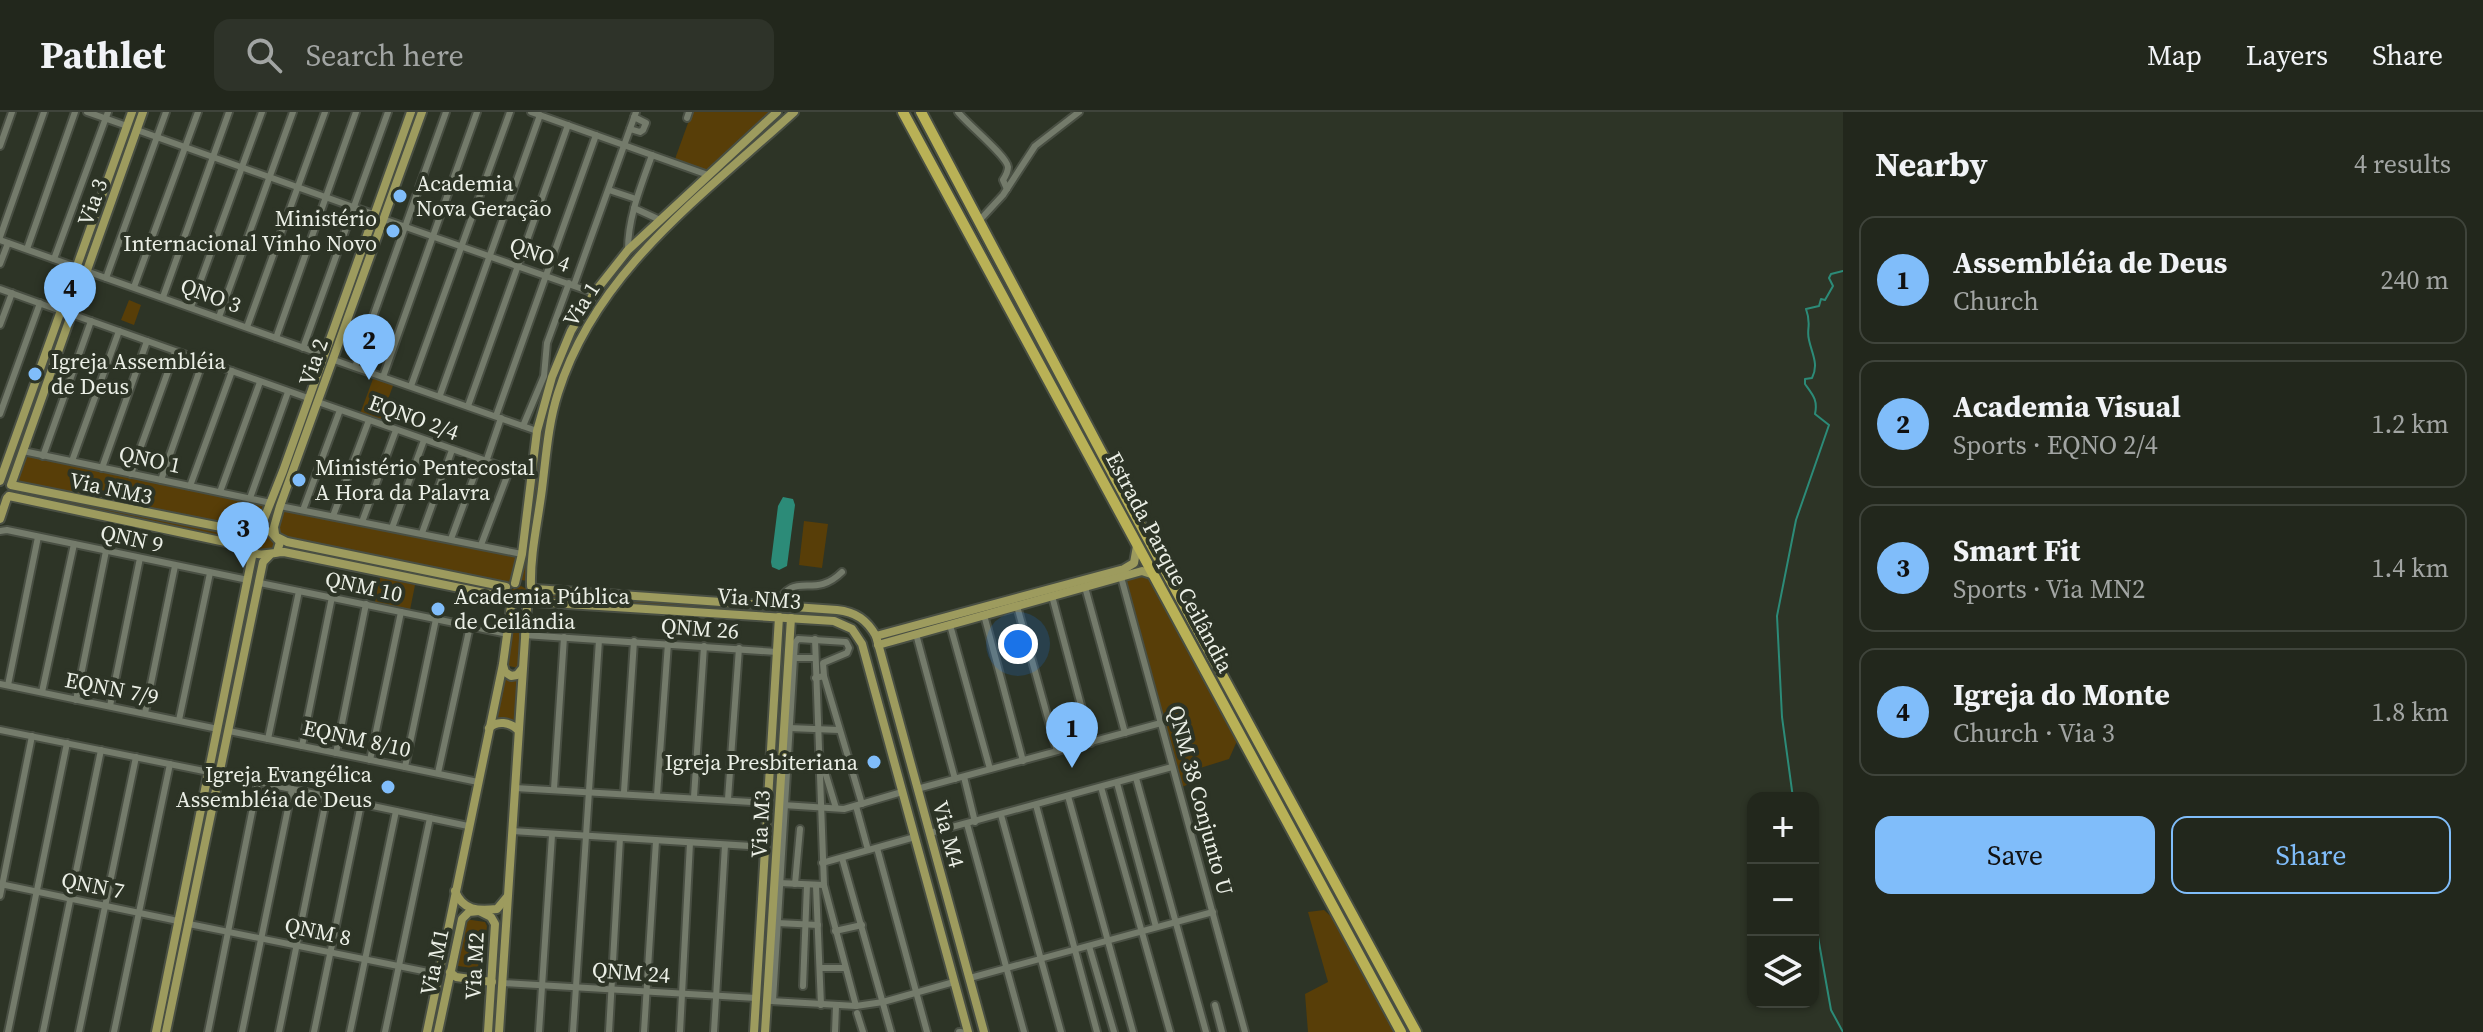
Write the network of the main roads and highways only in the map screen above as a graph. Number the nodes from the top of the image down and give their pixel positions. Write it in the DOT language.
graph roads {
  1 [pos="132,112"];
  2 [pos="143,112"];
  3 [pos="411,112"];
  4 [pos="422,112"];
  5 [pos="777,112"];
  6 [pos="794,112"];
  7 [pos="903,112"];
  8 [pos="921,112"];
  9 [pos="403,133"];
  10 [pos="752,134"];
  11 [pos="123,137"];
  12 [pos="413,137"];
  13 [pos="760,143"];
  14 [pos="399,144"];
  15 [pos="409,148"];
  16 [pos="121,173"];
  17 [pos="108,181"];
  18 [pos="104,222"];
  19 [pos="978,222"];
  20 [pos="965,225"];
  21 [pos="670,226"];
  22 [pos="641,237"];
  23 [pos="348,303"];
  24 [pos="344,313"];
  25 [pos="50,342"];
  26 [pos="571,358"];
  27 [pos="49,375"];
  28 [pos="552,377"];
  29 [pos="35,383"];
  30 [pos="547,392"];
  31 [pos="551,421"];
  32 [pos="32,425"];
  33 [pos="1092,448"];
  34 [pos="283,471"];
  35 [pos="293,475"];
  36 [pos="0,481"];
  37 [pos="279,483"];
  38 [pos="11,485"];
  39 [pos="288,486"];
  40 [pos="5,497"];
  41 [pos="275,504"];
  42 [pos="2,526"];
  43 [pos="256,531"];
  44 [pos="276,536"];
  45 [pos="1137,545"];
  46 [pos="251,549"];
  47 [pos="273,554"];
  48 [pos="1124,574"];
  49 [pos="1154,575"];
  50 [pos="533,588"];
  51 [pos="508,589"];
  52 [pos="695,601"];
  53 [pos="536,602"];
  54 [pos="709,602"];
  55 [pos="511,606"];
  56 [pos="527,608"];
  57 [pos="806,608"];
  58 [pos="824,609"];
  59 [pos="694,612"];
  60 [pos="708,613"];
  61 [pos="779,617"];
  62 [pos="791,618"];
  63 [pos="807,619"];
  64 [pos="820,620"];
  65 [pos="238,630"];
  66 [pos="899,634"];
  67 [pos="778,637"];
  68 [pos="789,637"];
  69 [pos="877,640"];
  70 [pos="503,664"];
  71 [pos="522,669"];
  72 [pos="240,678"];
  73 [pos="226,691"];
  74 [pos="1247,719"];
  75 [pos="1235,724"];
  76 [pos="489,728"];
  77 [pos="518,730"];
  78 [pos="228,734"];
  79 [pos="906,746"];
  80 [pos="890,749"];
  81 [pos="910,760"];
  82 [pos="894,762"];
  83 [pos="777,765"];
  84 [pos="209,774"];
  85 [pos="212,810"];
  86 [pos="199,822"];
  87 [pos="766,851"];
  88 [pos="201,865"];
  89 [pos="777,886"];
  90 [pos="455,890"];
  91 [pos="508,896"];
  92 [pos="479,911"];
  93 [pos="447,933"];
  94 [pos="759,955"];
  95 [pos="1369,957"];
  96 [pos="453,961"];
  97 [pos="966,966"];
  98 [pos="951,970"];
  99 [pos="168,972"];
  100 [pos="452,977"];
  101 [pos="492,982"];
  102 [pos="972,989"];
  103 [pos="768,990"];
  104 [pos="957,993"];
  105 [pos="169,1021"];
  106 [pos="156,1032"];
  107 [pos="165,1032"];
  108 [pos="427,1032"];
  109 [pos="438,1032"];
  110 [pos="488,1032"];
  111 [pos="499,1032"];
  112 [pos="756,1032"];
  113 [pos="765,1032"];
  114 [pos="968,1032"];
  115 [pos="984,1032"];
  116 [pos="1401,1032"];
  117 [pos="1416,1032"];
  1 -- 11 [label="main road, Via 3"];
  2 -- 16 [label="main road, Via 3"];
  3 -- 9 [label="main road, Via 2"];
  4 -- 12 [label="main road, Via 2"];
  5 -- 10 [label="main road, Via 1"];
  6 -- 13 [label="main road, Via 1"];
  7 -- 20 [label="highway, Estrada Parque Ceilândia"];
  8 -- 19 [label="highway, Estrada Parque Ceilândia"];
  9 -- 12 [label="main road"];
  9 -- 14 [label="main road, Via 2"];
  10 -- 13 [label="main road"];
  10 -- 22 [label="main road, Via 1"];
  11 -- 16 [label="main road"];
  11 -- 17 [label="main road, Via 3"];
  12 -- 15 [label="main road, Via 2"];
  13 -- 21 [label="main road, Via 1"];
  14 -- 15 [label="main road"];
  14 -- 23 [label="main road, Via 2"];
  15 -- 23 [label="main road, Via 2"];
  16 -- 18 [label="main road, Via 3"];
  17 -- 18 [label="main road"];
  17 -- 25 [label="main road, Via 3"];
  18 -- 27 [label="main road, Via 3"];
  19 -- 20 [label="highway"];
  19 -- 33 [label="highway, Estrada Parque Ceilândia"];
  20 -- 33 [label="highway, Estrada Parque Ceilândia"];
  21 -- 22 [label="main road"];
  21 -- 26 [label="main road, Via 1"];
  22 -- 28 [label="main road, Via 1"];
  23 -- 24 [label="main road, Via 2"];
  24 -- 34 [label="main road, Via 2"];
  24 -- 35 [label="main road, Via 2"];
  25 -- 27 [label="main road"];
  25 -- 29 [label="main road, Via 3"];
  26 -- 28 [label="main road"];
  26 -- 31 [label="main road, Via 1"];
  27 -- 32 [label="main road, Via 3"];
  28 -- 30 [label="main road, Via 1"];
  29 -- 32 [label="main road"];
  29 -- 36 [label="main road, Via 3"];
  30 -- 31 [label="main road"];
  30 -- 51 [label="main road, Via 1"];
  31 -- 50 [label="main road, Via 1"];
  32 -- 38 [label="main road, Via 3"];
  33 -- 45 [label="highway, Estrada Parque Ceilândia"];
  33 -- 74 [label="highway, Estrada Parque Ceilândia"];
  34 -- 35 [label="main road"];
  34 -- 37 [label="main road, Via 2"];
  35 -- 39 [label="main road, Via 2"];
  36 -- 38 [label="main road, Via NM3"];
  37 -- 39 [label="main road"];
  37 -- 41 [label="main road, Via 2"];
  38 -- 40 [label="main road, Via 3"];
  38 -- 43 [label="main road, Via NM3"];
  39 -- 41 [label="main road, Via 2"];
  40 -- 42 [label="main road, Via 3"];
  40 -- 46 [label="main road, Via NM3"];
  41 -- 43 [label="main road, Via 2"];
  41 -- 44 [label="main road, Via 2"];
  43 -- 44 [label="main road, Via NM3"];
  43 -- 46 [label="main road, Via 2"];
  44 -- 47 [label="main road, Via 2"];
  44 -- 51 [label="main road"];
  45 -- 48 [label="main road"];
  45 -- 49 [label="highway, Estrada Parque Ceilândia"];
  46 -- 47 [label="main road, Via NM3"];
  46 -- 65 [label="main road, Via 2"];
  47 -- 51 [label="main road"];
  47 -- 72 [label="main road, Via 2"];
  48 -- 49 [label="main road"];
  48 -- 66 [label="main road"];
  48 -- 66 [label="main road"];
  49 -- 75 [label="highway, Estrada Parque Ceilândia"];
  50 -- 51 [label="main road, Via NM3"];
  50 -- 52 [label="main road, Via NM3"];
  50 -- 53 [label="main road, Via 1"];
  51 -- 55 [label="main road"];
  52 -- 54 [label="main road, Via NM3"];
  52 -- 59 [label="main road"];
  53 -- 56 [label="main road"];
  53 -- 59 [label="main road, Via NM3"];
  54 -- 57 [label="main road, Via NM3"];
  54 -- 60 [label="main road"];
  55 -- 56 [label="main road"];
  55 -- 70 [label="main road"];
  56 -- 71 [label="main road"];
  57 -- 58 [label="main road, Via NM3"];
  57 -- 63 [label="main road"];
  58 -- 64 [label="main road"];
  58 -- 69 [label="main road, Via NM3"];
  59 -- 60 [label="main road, Via NM3"];
  60 -- 61 [label="main road, Via NM3"];
  61 -- 62 [label="main road, Via NM3"];
  61 -- 67 [label="main road"];
  62 -- 63 [label="main road, Via NM3"];
  62 -- 68 [label="main road, Via M3"];
  63 -- 64 [label="main road, Via NM3"];
  64 -- 80 [label="main road, Via NM3"];
  65 -- 72 [label="main road"];
  65 -- 73 [label="main road"];
  66 -- 69 [label="main road"];
  67 -- 68 [label="main road"];
  67 -- 83 [label="main road"];
  68 -- 83 [label="main road, Via M3"];
  69 -- 79 [label="main road, Via M4"];
  70 -- 71 [label="main road"];
  70 -- 76 [label="main road"];
  71 -- 77 [label="main road"];
  72 -- 78 [label="main road, Via 2"];
  73 -- 78 [label="main road"];
  73 -- 84 [label="main road"];
  74 -- 75 [label="highway"];
  74 -- 95 [label="highway, Estrada Parque Ceilândia"];
  75 -- 95 [label="highway, Estrada Parque Ceilândia"];
  76 -- 77 [label="main road"];
  76 -- 90 [label="main road"];
  77 -- 91 [label="main road"];
  78 -- 85 [label="main road"];
  79 -- 80 [label="main road"];
  79 -- 81 [label="main road, Via M4"];
  80 -- 82 [label="main road, Via M4"];
  81 -- 82 [label="main road"];
  81 -- 97 [label="main road, Via M4"];
  82 -- 98 [label="main road, Via M4"];
  83 -- 87 [label="main road, Via M3"];
  83 -- 89 [label="main road, Via M3"];
  84 -- 85 [label="main road"];
  84 -- 86 [label="main road"];
  85 -- 88 [label="main road"];
  86 -- 88 [label="main road"];
  86 -- 99 [label="main road"];
  87 -- 89 [label="main road"];
  87 -- 94 [label="main road"];
  88 -- 105 [label="main road"];
  89 -- 103 [label="main road, Via M3"];
  90 -- 92 [label="main road"];
  90 -- 93 [label="main road"];
  91 -- 92 [label="main road"];
  91 -- 111 [label="main road"];
  92 -- 96 [label="main road, Via M1"];
  92 -- 101 [label="main road, Via M2"];
  93 -- 96 [label="main road"];
  93 -- 108 [label="main road"];
  94 -- 103 [label="main road"];
  94 -- 112 [label="main road"];
  95 -- 116 [label="highway, Estrada Parque Ceilândia"];
  95 -- 117 [label="highway, Estrada Parque Ceilândia"];
  96 -- 100 [label="main road, Via M1"];
  97 -- 98 [label="main road"];
  97 -- 102 [label="main road, Via M4"];
  98 -- 104 [label="main road, Via M4"];
  99 -- 105 [label="main road"];
  99 -- 106 [label="main road"];
  100 -- 101 [label="main road"];
  100 -- 109 [label="main road, Via M1"];
  101 -- 110 [label="main road, Via M2"];
  102 -- 104 [label="main road"];
  102 -- 115 [label="main road, Via M4"];
  103 -- 113 [label="main road, Via M3"];
  104 -- 114 [label="main road, Via M4"];
  105 -- 107 [label="main road"];
  106 -- 107 [label="main road"];
}
